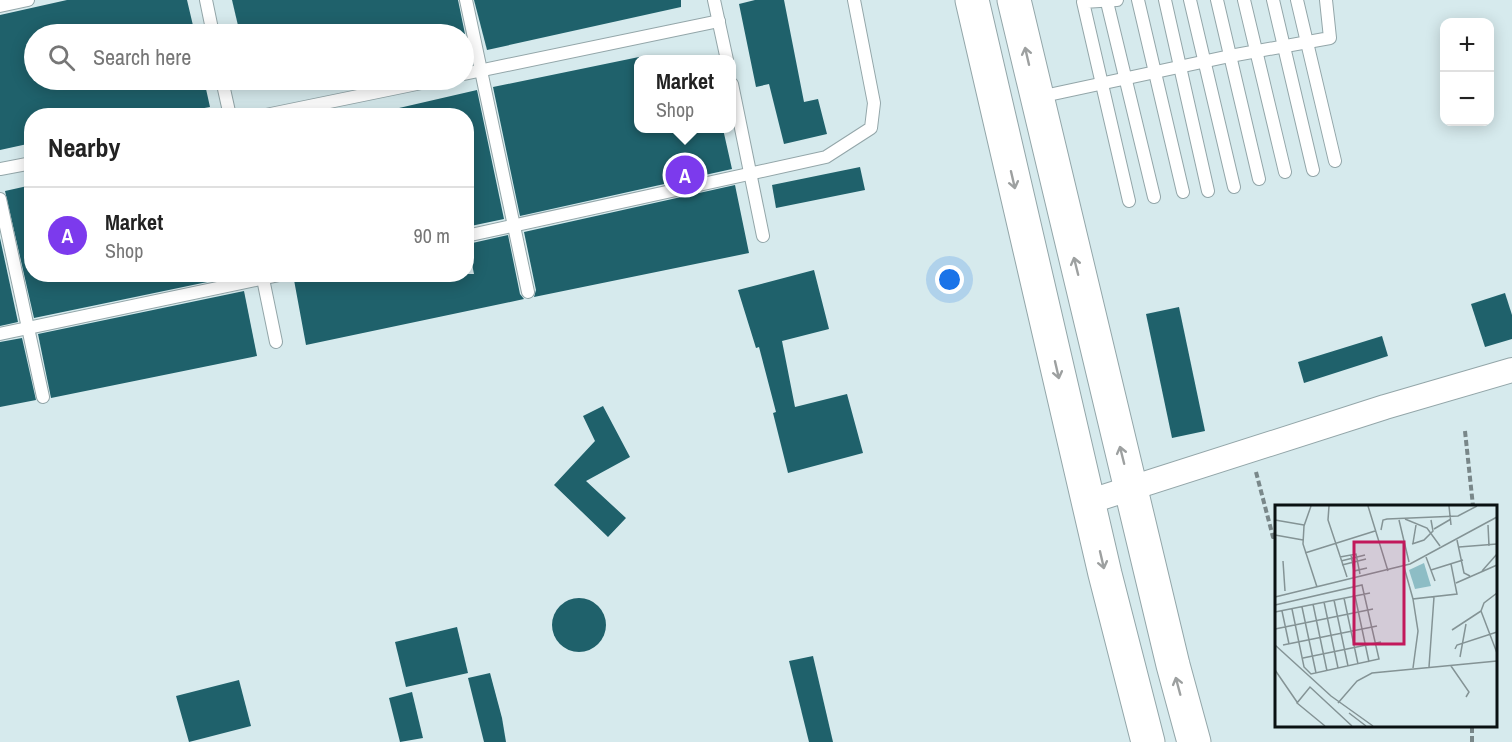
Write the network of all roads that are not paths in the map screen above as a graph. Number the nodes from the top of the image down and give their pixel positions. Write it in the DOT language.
graph roads {
  1 [pos="28,0"];
  2 [pos="206,0"];
  3 [pos="466,0"];
  4 [pos="714,0"];
  5 [pos="854,0"];
  6 [pos="972,0"];
  7 [pos="1014,0"];
  8 [pos="1138,0"];
  9 [pos="1165,0"];
  10 [pos="1190,0"];
  11 [pos="1217,0"];
  12 [pos="1244,0"];
  13 [pos="1273,0"];
  14 [pos="1298,0"];
  15 [pos="1326,0"];
  16 [pos="1112,1"];
  17 [pos="0,6"];
  18 [pos="719,21"];
  19 [pos="211,24"];
  20 [pos="471,24"];
  21 [pos="474,37"];
  22 [pos="1309,41"];
  23 [pos="1284,46"];
  24 [pos="1256,50"];
  25 [pos="725,55"];
  26 [pos="1230,56"];
  27 [pos="1205,61"];
  28 [pos="1179,66"];
  29 [pos="481,70"];
  30 [pos="474,72"];
  31 [pos="1154,72"];
  32 [pos="1127,78"];
  33 [pos="1100,84"];
  34 [pos="224,90"];
  35 [pos="387,90"];
  36 [pos="1036,97"];
  37 [pos="736,104"];
  38 [pos="228,108"];
  39 [pos="300,108"];
  40 [pos="1045,134"];
  41 [pos="1006,146"];
  42 [pos="1335,161"];
  43 [pos="24,164"];
  44 [pos="0,169"];
  45 [pos="1313,170"];
  46 [pos="1285,172"];
  47 [pos="750,175"];
  48 [pos="1259,179"];
  49 [pos="1234,187"];
  50 [pos="1208,191"];
  51 [pos="1183,192"];
  52 [pos="1154,197"];
  53 [pos="0,199"];
  54 [pos="1129,201"];
  55 [pos="513,225"];
  56 [pos="474,234"];
  57 [pos="763,236"];
  58 [pos="240,282"];
  59 [pos="264,282"];
  60 [pos="528,292"];
  61 [pos="28,328"];
  62 [pos="0,334"];
  63 [pos="276,342"];
  64 [pos="1512,370"];
  65 [pos="43,397"];
  66 [pos="1130,488"];
  67 [pos="1088,502"];
  68 [pos="1148,742"];
  69 [pos="1194,742"];
  1 -- 17 [label="lane"];
  2 -- 19 [label="lane"];
  3 -- 20 [label="lane"];
  4 -- 18 [label="lane"];
  5 -- 47 [label="lane"];
  6 -- 41 [label="main road"];
  36 -- 7 [label="main road, one-way"];
  8 -- 31 [label="lane"];
  9 -- 28 [label="lane"];
  10 -- 27 [label="lane"];
  11 -- 26 [label="lane"];
  12 -- 24 [label="lane"];
  13 -- 23 [label="lane"];
  14 -- 22 [label="lane"];
  15 -- 22 [label="lane"];
  16 -- 32 [label="lane"];
  16 -- 33 [label="lane"];
  18 -- 25 [label="lane"];
  18 -- 29 [label="lane"];
  21 -- 29 [label="lane"];
  22 -- 23 [label="lane"];
  22 -- 42 [label="lane"];
  23 -- 24 [label="lane"];
  23 -- 45 [label="lane"];
  24 -- 26 [label="lane"];
  24 -- 46 [label="lane"];
  26 -- 27 [label="lane"];
  26 -- 48 [label="lane"];
  27 -- 28 [label="lane"];
  27 -- 49 [label="lane"];
  28 -- 31 [label="lane"];
  28 -- 50 [label="lane"];
  29 -- 30 [label="lane"];
  29 -- 55 [label="lane"];
  31 -- 32 [label="lane"];
  31 -- 51 [label="lane"];
  32 -- 33 [label="lane"];
  32 -- 52 [label="lane"];
  33 -- 36 [label="lane"];
  33 -- 54 [label="lane"];
  34 -- 38 [label="lane"];
  35 -- 39 [label="lane"];
  36 -- 40 [label="main road"];
  37 -- 47 [label="lane"];
  40 -- 41 [label="main road"];
  66 -- 40 [label="main road, one-way"];
  41 -- 67 [label="main road, one-way"];
  43 -- 44 [label="lane"];
  47 -- 55 [label="lane"];
  47 -- 57 [label="lane"];
  53 -- 61 [label="lane"];
  55 -- 56 [label="lane"];
  55 -- 60 [label="lane"];
  58 -- 61 [label="lane"];
  59 -- 63 [label="lane"];
  61 -- 62 [label="lane"];
  61 -- 65 [label="lane"];
  64 -- 66 [label="street"];
  66 -- 67 [label="street"];
  69 -- 66 [label="main road, one-way"];
  67 -- 68 [label="main road, one-way"];
}
